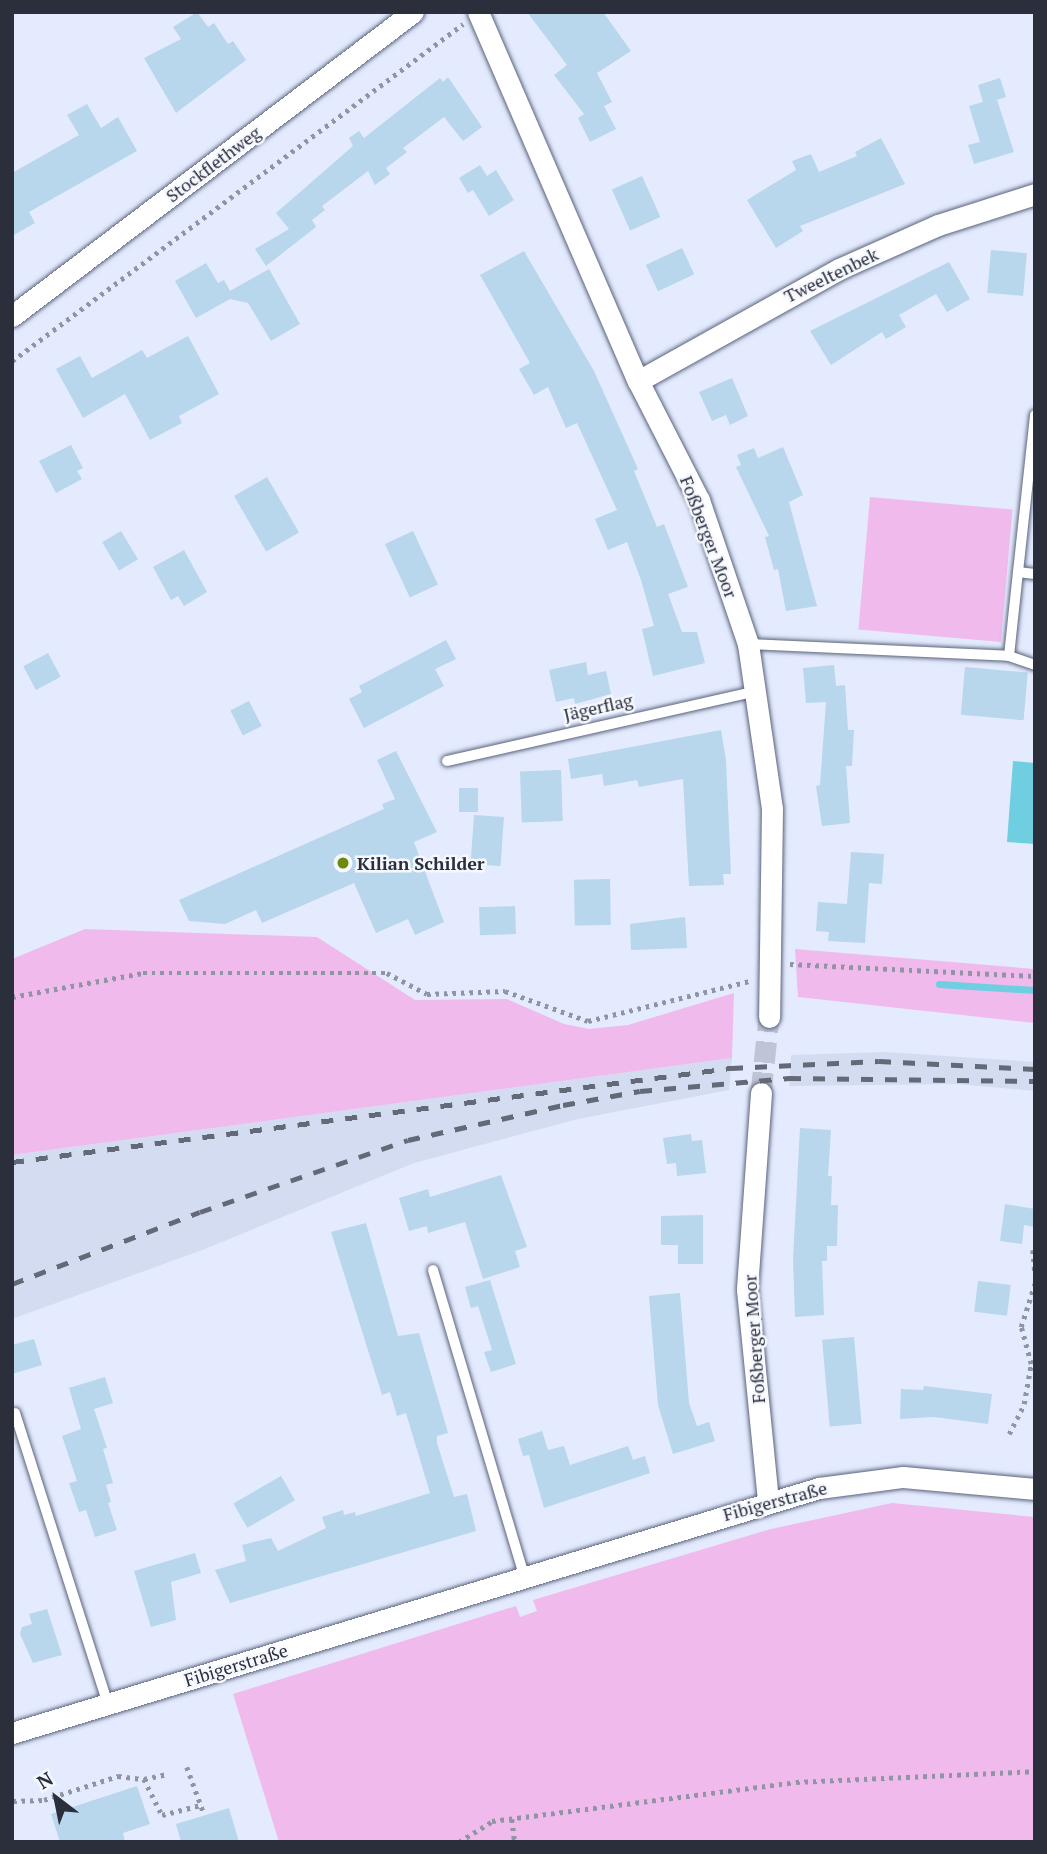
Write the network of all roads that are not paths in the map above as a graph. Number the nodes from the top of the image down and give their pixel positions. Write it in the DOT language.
graph roads {
  1 [pos="413,12"];
  2 [pos="478,13"];
  3 [pos="1035,194"];
  4 [pos="12,316"];
  5 [pos="638,381"];
  6 [pos="1035,415"];
  7 [pos="1018,572"];
  8 [pos="1035,574"];
  9 [pos="748,644"];
  10 [pos="1009,656"];
  11 [pos="1035,664"];
  12 [pos="757,691"];
  13 [pos="447,761"];
  14 [pos="768,1017"];
  15 [pos="761,1093"];
  16 [pos="433,1270"];
  17 [pos="15,1413"];
  18 [pos="1035,1489"];
  19 [pos="768,1501"];
  20 [pos="524,1579"];
  21 [pos="108,1704"];
  22 [pos="12,1733"];
  1 -- 4 [label="street, Stockflethweg"];
  2 -- 5 [label="street, Foßberger Moor"];
  3 -- 5 [label="street, Tweeltenbek"];
  5 -- 9 [label="street, Foßberger Moor"];
  6 -- 7 [label="lane"];
  7 -- 8 [label="lane"];
  7 -- 10 [label="lane"];
  9 -- 10 [label="lane"];
  9 -- 12 [label="street, Foßberger Moor"];
  10 -- 11 [label="lane"];
  12 -- 13 [label="lane, Jägerflag"];
  12 -- 14 [label="street, Foßberger Moor"];
  15 -- 19 [label="street, Foßberger Moor"];
  16 -- 20 [label="lane"];
  17 -- 21 [label="lane"];
  18 -- 19 [label="street, Fibigerstraße"];
  19 -- 20 [label="street, Fibigerstraße"];
  20 -- 21 [label="street, Fibigerstraße"];
  21 -- 22 [label="street, Fibigerstraße"];
}
